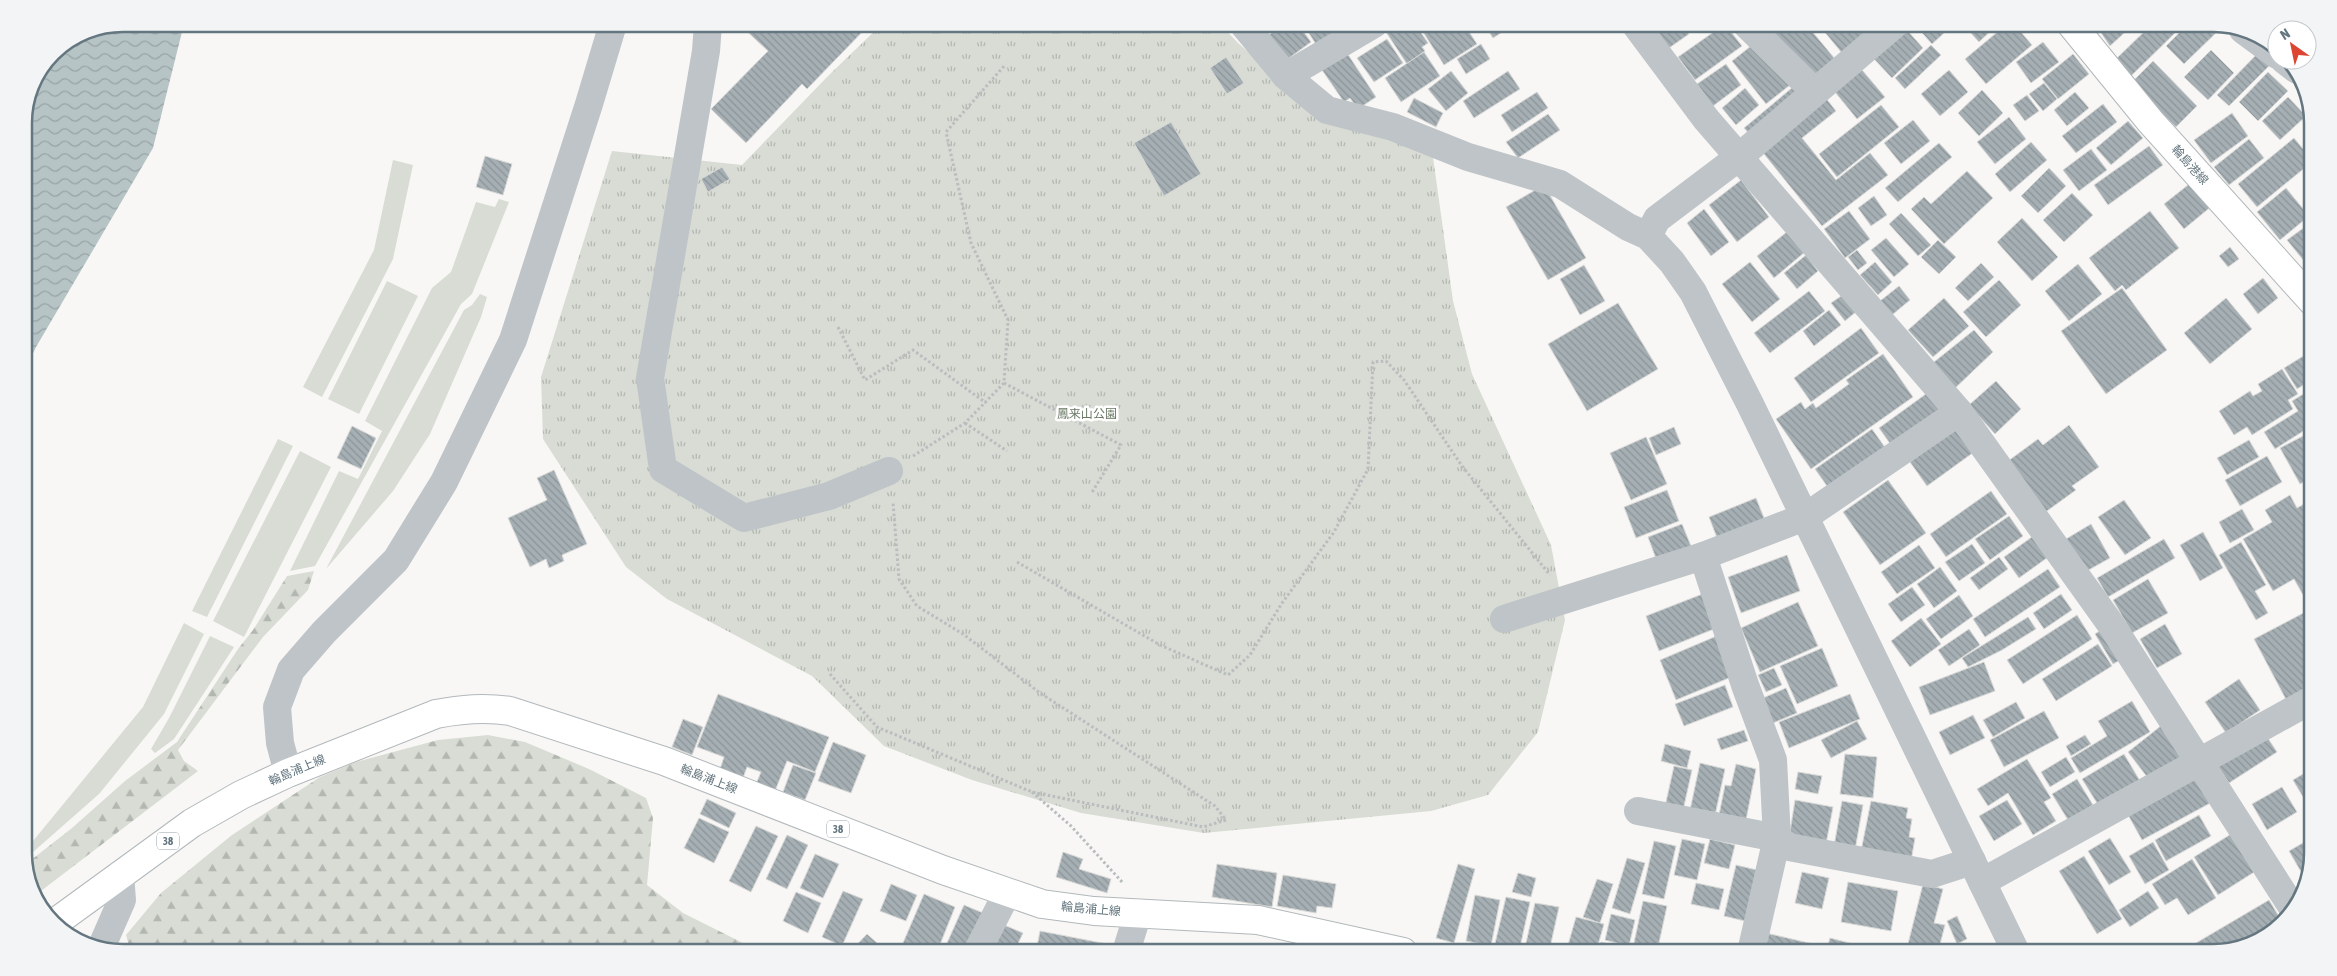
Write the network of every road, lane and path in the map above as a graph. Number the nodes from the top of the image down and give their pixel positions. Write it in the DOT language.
graph roads {
  1 [pos="1250,32"];
  2 [pos="1354,32"];
  3 [pos="1641,32"];
  4 [pos="1754,32"];
  5 [pos="1885,32"];
  6 [pos="2078,32"];
  7 [pos="610,33"];
  8 [pos="707,33"];
  9 [pos="1004,65"];
  10 [pos="1286,76"];
  11 [pos="1814,90"];
  12 [pos="1739,157"];
  13 [pos="1648,236"];
  14 [pos="2304,292"];
  15 [pos="838,327"];
  16 [pos="1004,384"];
  17 [pos="986,403"];
  18 [pos="1959,412"];
  19 [pos="965,423"];
  20 [pos="1007,451"];
  21 [pos="890,471"];
  22 [pos="1091,494"];
  23 [pos="1805,517"];
  24 [pos="1702,556"];
  25 [pos="1017,562"];
  26 [pos="1569,599"];
  27 [pos="1504,619"];
  28 [pos="830,674"];
  29 [pos="2304,704"];
  30 [pos="2201,762"];
  31 [pos="288,773"];
  32 [pos="1032,792"];
  33 [pos="1638,810"];
  34 [pos="1777,838"];
  35 [pos="1977,872"];
  36 [pos="120,875"];
  37 [pos="1007,893"];
  38 [pos="2289,903"];
  39 [pos="1138,912"];
  40 [pos="61,918"];
  41 [pos="104,941"];
  42 [pos="981,944"];
  43 [pos="1128,944"];
  44 [pos="1350,944"];
  45 [pos="1753,944"];
  46 [pos="2012,944"];
  1 -- 10 [label="street"];
  2 -- 10 [label="street"];
  3 -- 12 [label="street"];
  4 -- 11 [label="street"];
  5 -- 11 [label="street"];
  6 -- 14 [label="main road, 輪島港線"];
  7 -- 31 [label="street"];
  8 -- 21 [label="street"];
  9 -- 16 [label="path"];
  10 -- 13 [label="street"];
  11 -- 12 [label="street"];
  12 -- 13 [label="street"];
  12 -- 18 [label="street"];
  13 -- 23 [label="street"];
  15 -- 17 [label="path"];
  16 -- 17 [label="path"];
  16 -- 22 [label="path"];
  17 -- 19 [label="path"];
  18 -- 23 [label="street"];
  18 -- 30 [label="street"];
  19 -- 20 [label="path"];
  19 -- 21 [label="path"];
  21 -- 32 [label="path"];
  23 -- 24 [label="street"];
  23 -- 35 [label="street"];
  24 -- 26 [label="street"];
  24 -- 34 [label="street"];
  25 -- 26 [label="path"];
  26 -- 27 [label="street"];
  28 -- 32 [label="path"];
  29 -- 30 [label="street"];
  30 -- 35 [label="street"];
  30 -- 38 [label="street"];
  31 -- 36 [label="main road, 輪島浦上線 / 38"];
  31 -- 37 [label="main road, 輪島浦上線 / 38"];
  32 -- 39 [label="path"];
  33 -- 34 [label="street"];
  34 -- 35 [label="street"];
  34 -- 45 [label="street"];
  35 -- 46 [label="street"];
  36 -- 40 [label="main road, 輪島浦上線 / 38"];
  36 -- 41 [label="street"];
  37 -- 39 [label="main road, 輪島浦上線 / 38"];
  37 -- 42 [label="street"];
  39 -- 43 [label="street"];
  39 -- 44 [label="main road, 輪島浦上線 / 38"];
}
